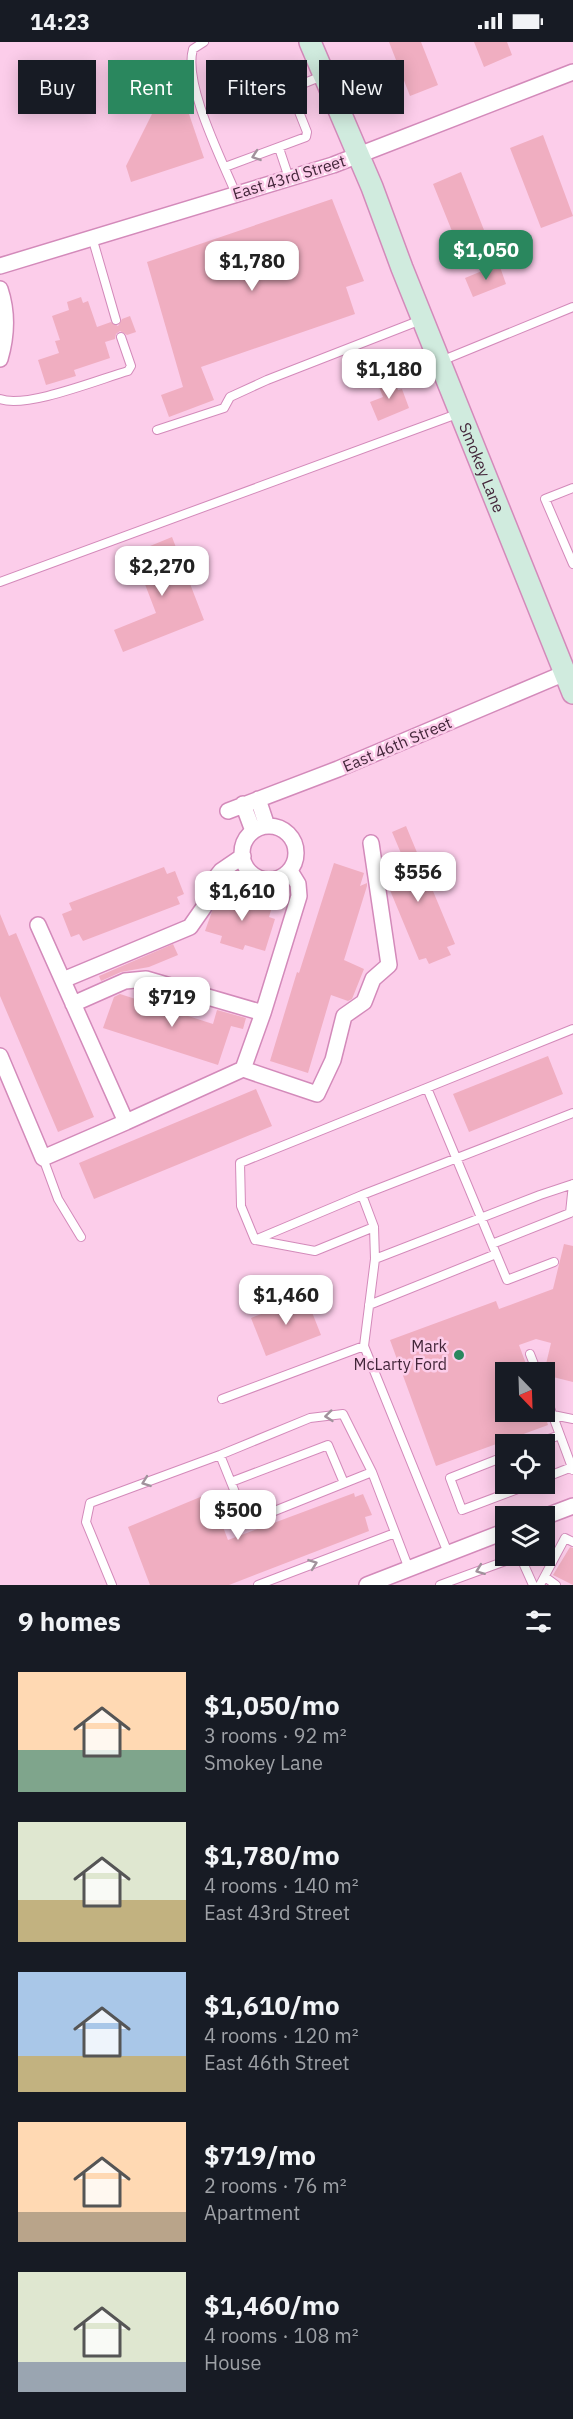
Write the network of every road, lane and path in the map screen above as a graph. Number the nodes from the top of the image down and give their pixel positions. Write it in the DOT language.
graph roads {
  1 [pos="204,42"];
  2 [pos="310,42"];
  3 [pos="319,64"];
  4 [pos="573,72"];
  5 [pos="319,78"];
  6 [pos="340,114"];
  7 [pos="279,148"];
  8 [pos="358,156"];
  9 [pos="225,167"];
  10 [pos="289,178"];
  11 [pos="236,194"];
  12 [pos="92,237"];
  13 [pos="0,266"];
  14 [pos="0,289"];
  15 [pos="573,307"];
  16 [pos="116,320"];
  17 [pos="423,320"];
  18 [pos="121,337"];
  19 [pos="3,340"];
  20 [pos="0,359"];
  21 [pos="440,362"];
  22 [pos="0,399"];
  23 [pos="460,412"];
  24 [pos="157,430"];
  25 [pos="573,488"];
  26 [pos="573,564"];
  27 [pos="0,582"];
  28 [pos="565,672"];
  29 [pos="573,693"];
  30 [pos="258,799"];
  31 [pos="243,804"];
  32 [pos="228,811"];
  33 [pos="260,829"];
  34 [pos="371,843"];
  35 [pos="243,856"];
  36 [pos="290,871"];
  37 [pos="38,925"];
  38 [pos="63,980"];
  39 [pos="73,1004"];
  40 [pos="263,1013"];
  41 [pos="573,1029"];
  42 [pos="0,1056"];
  43 [pos="243,1069"];
  44 [pos="427,1088"];
  45 [pos="573,1113"];
  46 [pos="126,1122"];
  47 [pos="43,1158"];
  48 [pos="456,1158"];
  49 [pos="573,1184"];
  50 [pos="362,1195"];
  51 [pos="571,1214"];
  52 [pos="482,1218"];
  53 [pos="375,1227"];
  54 [pos="81,1237"];
  55 [pos="255,1240"];
  56 [pos="492,1244"];
  57 [pos="496,1254"];
  58 [pos="375,1259"];
  59 [pos="554,1262"];
  60 [pos="369,1305"];
  61 [pos="364,1346"];
  62 [pos="530,1354"];
  63 [pos="533,1362"];
  64 [pos="222,1399"];
  65 [pos="555,1415"];
  66 [pos="573,1419"];
  67 [pos="555,1421"];
  68 [pos="560,1435"];
  69 [pos="555,1437"];
  70 [pos="220,1455"];
  71 [pos="570,1455"];
  72 [pos="495,1460"];
  73 [pos="573,1468"];
  74 [pos="372,1473"];
  75 [pos="555,1474"];
  76 [pos="231,1482"];
  77 [pos="344,1483"];
  78 [pos="504,1494"];
  79 [pos="573,1506"];
  80 [pos="555,1513"];
  81 [pos="395,1533"];
  82 [pos="495,1535"];
  83 [pos="573,1542"];
  84 [pos="448,1553"];
  85 [pos="495,1565"];
  86 [pos="524,1566"];
  87 [pos="409,1569"];
  88 [pos="545,1577"];
  89 [pos="112,1585"];
  90 [pos="258,1585"];
  91 [pos="367,1585"];
  92 [pos="440,1585"];
  93 [pos="533,1585"];
  94 [pos="540,1585"];
  95 [pos="556,1585"];
  1 -- 9 [label="lane"];
  2 -- 3 [label="street, Smokey Lane"];
  4 -- 8 [label="street, East 43rd Street"];
  5 -- 7 [label="lane"];
  6 -- 8 [label="street, Smokey Lane"];
  7 -- 9 [label="lane, one-way"];
  7 -- 10 [label="lane"];
  8 -- 10 [label="street, East 43rd Street"];
  8 -- 17 [label="street, Smokey Lane"];
  9 -- 11 [label="lane"];
  10 -- 11 [label="street, East 43rd Street"];
  11 -- 12 [label="street, East 43rd Street"];
  12 -- 13 [label="street, East 43rd Street"];
  12 -- 16 [label="lane"];
  14 -- 19 [label="street"];
  15 -- 21 [label="lane"];
  17 -- 21 [label="street, Smokey Lane"];
  17 -- 24 [label="lane"];
  18 -- 22 [label="lane"];
  19 -- 20 [label="street"];
  21 -- 23 [label="street, Smokey Lane"];
  23 -- 27 [label="lane"];
  23 -- 28 [label="street, Smokey Lane"];
  25 -- 26 [label="lane"];
  28 -- 29 [label="street, Smokey Lane"];
  28 -- 30 [label="street, East 46th Street"];
  30 -- 31 [label="street, East 46th Street"];
  30 -- 33 [label="street"];
  31 -- 32 [label="street, East 46th Street"];
  31 -- 33 [label="street"];
  33 -- 35 [label="street"];
  33 -- 36 [label="street"];
  34 -- 43 [label="street"];
  35 -- 36 [label="street"];
  35 -- 38 [label="street"];
  36 -- 40 [label="street"];
  37 -- 38 [label="street"];
  38 -- 39 [label="street"];
  39 -- 40 [label="street"];
  39 -- 46 [label="street"];
  40 -- 43 [label="street"];
  41 -- 44 [label="lane"];
  42 -- 47 [label="street"];
  43 -- 46 [label="street"];
  44 -- 48 [label="lane"];
  44 -- 55 [label="lane"];
  45 -- 48 [label="lane"];
  46 -- 47 [label="street"];
  47 -- 54 [label="lane"];
  48 -- 50 [label="lane"];
  48 -- 52 [label="lane"];
  49 -- 51 [label="lane"];
  49 -- 52 [label="lane"];
  50 -- 53 [label="lane"];
  50 -- 55 [label="lane"];
  51 -- 56 [label="lane"];
  52 -- 56 [label="lane"];
  52 -- 58 [label="lane"];
  53 -- 55 [label="lane"];
  53 -- 58 [label="lane"];
  56 -- 57 [label="lane"];
  57 -- 59 [label="lane"];
  57 -- 60 [label="lane"];
  58 -- 60 [label="lane"];
  60 -- 61 [label="lane"];
  61 -- 64 [label="lane"];
  61 -- 84 [label="lane"];
  62 -- 63 [label="lane"];
  65 -- 66 [label="lane"];
  67 -- 68 [label="lane"];
  68 -- 69 [label="lane"];
  68 -- 71 [label="lane"];
  74 -- 70 [label="lane, one-way"];
  70 -- 76 [label="lane"];
  70 -- 89 [label="lane, one-way"];
  71 -- 73 [label="lane"];
  72 -- 78 [label="lane"];
  73 -- 75 [label="lane"];
  74 -- 77 [label="lane"];
  74 -- 81 [label="lane"];
  76 -- 77 [label="lane"];
  76 -- 77 [label="lane"];
  79 -- 80 [label="street"];
  81 -- 87 [label="lane"];
  90 -- 81 [label="lane, one-way"];
  82 -- 84 [label="street"];
  83 -- 88 [label="lane"];
  84 -- 87 [label="street"];
  85 -- 92 [label="lane, one-way"];
  86 -- 93 [label="lane"];
  87 -- 91 [label="street"];
  88 -- 94 [label="lane"];
  88 -- 95 [label="lane"];
}
